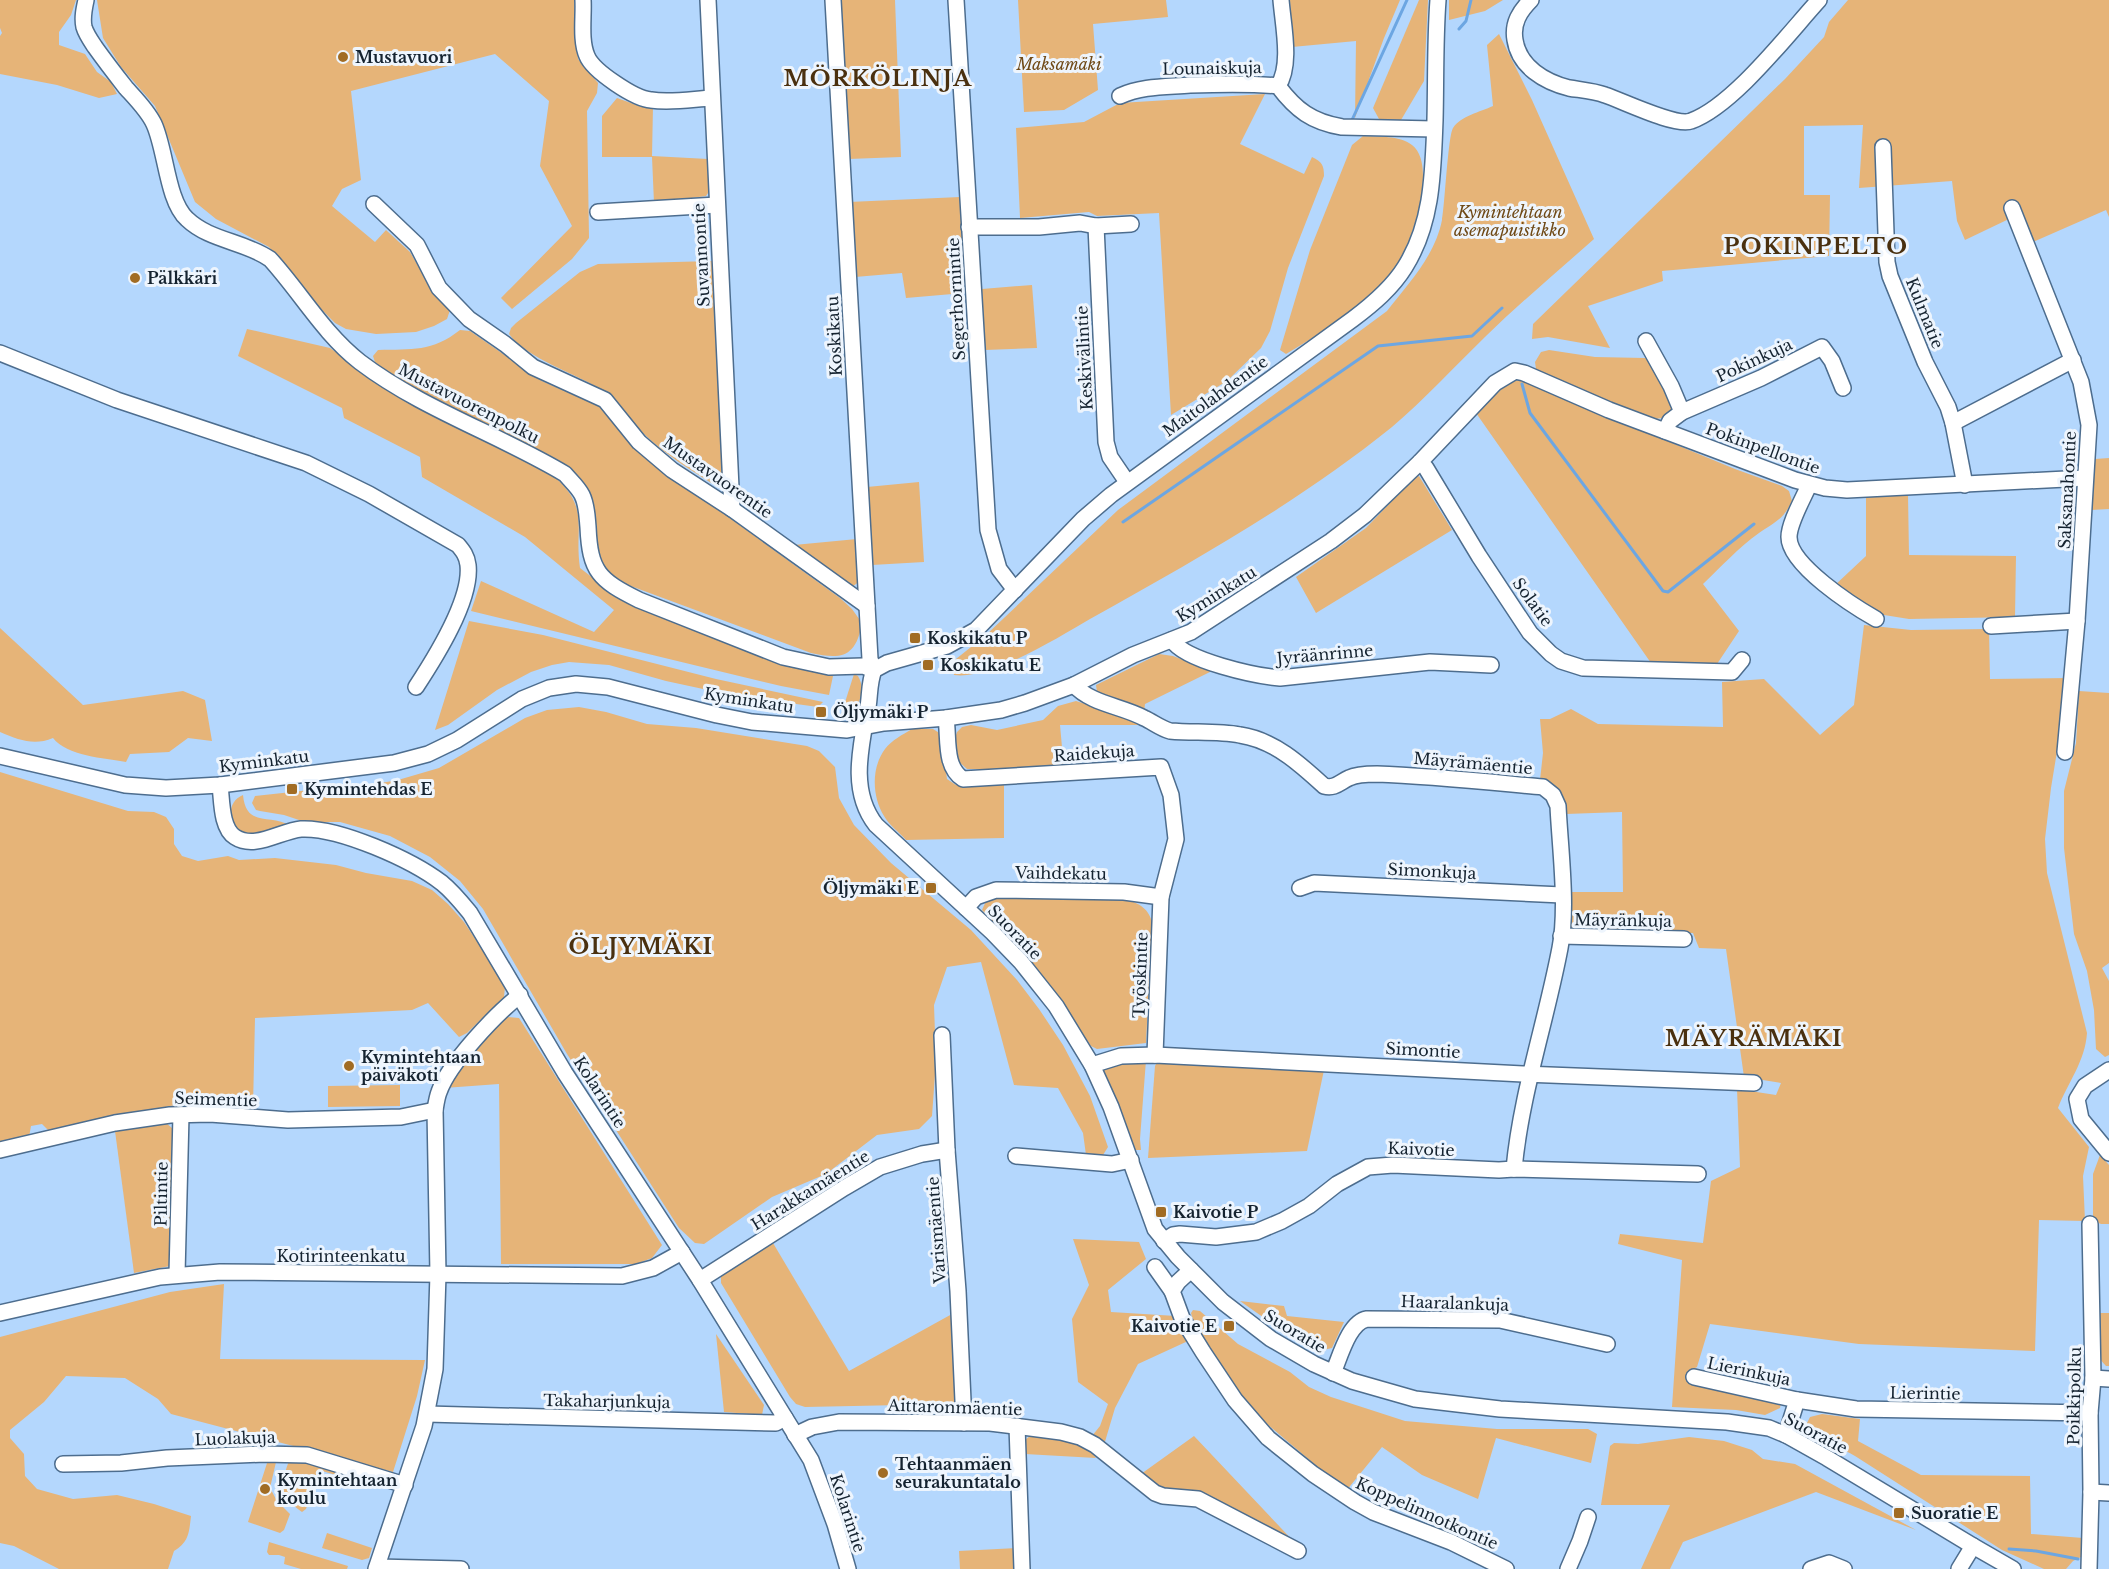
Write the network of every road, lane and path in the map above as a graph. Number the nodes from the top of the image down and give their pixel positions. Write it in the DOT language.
graph roads {
  1 [pos="86,0"];
  2 [pos="583,0"];
  3 [pos="708,0"];
  4 [pos="833,0"];
  5 [pos="956,0"];
  6 [pos="1281,0"];
  7 [pos="1438,0"];
  8 [pos="1531,0"];
  9 [pos="1820,0"];
  10 [pos="1278,86"];
  11 [pos="1120,96"];
  12 [pos="712,98"];
  13 [pos="1434,129"];
  14 [pos="1883,147"];
  15 [pos="374,204"];
  16 [pos="717,205"];
  17 [pos="2012,208"];
  18 [pos="598,212"];
  19 [pos="1131,224"];
  20 [pos="1096,226"];
  21 [pos="969,227"];
  22 [pos="1646,341"];
  23 [pos="0,354"];
  24 [pos="2073,360"];
  25 [pos="1515,371"];
  26 [pos="1843,388"];
  27 [pos="1682,412"];
  28 [pos="1953,423"];
  29 [pos="1665,431"];
  30 [pos="1420,462"];
  31 [pos="2085,478"];
  32 [pos="1127,482"];
  33 [pos="1809,484"];
  34 [pos="1965,485"];
  35 [pos="732,509"];
  36 [pos="1015,590"];
  37 [pos="867,606"];
  38 [pos="1876,619"];
  39 [pos="2077,621"];
  40 [pos="1991,626"];
  41 [pos="1172,640"];
  42 [pos="1742,660"];
  43 [pos="1491,664"];
  44 [pos="874,670"];
  45 [pos="1074,685"];
  46 [pos="416,687"];
  47 [pos="946,718"];
  48 [pos="864,728"];
  49 [pos="2065,752"];
  50 [pos="0,756"];
  51 [pos="220,786"];
  52 [pos="1300,888"];
  53 [pos="1562,895"];
  54 [pos="1161,897"];
  55 [pos="966,908"];
  56 [pos="1562,936"];
  57 [pos="1684,939"];
  58 [pos="520,995"];
  59 [pos="942,1035"];
  60 [pos="1155,1054"];
  61 [pos="1092,1065"];
  62 [pos="2109,1070"];
  63 [pos="1531,1074"];
  64 [pos="1754,1083"];
  65 [pos="435,1110"];
  66 [pos="185,1114"];
  67 [pos="0,1150"];
  68 [pos="947,1150"];
  69 [pos="2109,1154"];
  70 [pos="1016,1156"];
  71 [pos="1131,1160"];
  72 [pos="1514,1169"];
  73 [pos="1698,1174"];
  74 [pos="2090,1224"];
  75 [pos="1164,1241"];
  76 [pos="682,1252"];
  77 [pos="1155,1267"];
  78 [pos="1191,1270"];
  79 [pos="177,1274"];
  80 [pos="438,1274"];
  81 [pos="700,1280"];
  82 [pos="1172,1291"];
  83 [pos="0,1312"];
  84 [pos="1606,1344"];
  85 [pos="1333,1373"];
  86 [pos="1694,1377"];
  87 [pos="2093,1378"];
  88 [pos="2109,1378"];
  89 [pos="1797,1400"];
  90 [pos="2090,1413"];
  91 [pos="427,1414"];
  92 [pos="785,1418"];
  93 [pos="964,1423"];
  94 [pos="1017,1426"];
  95 [pos="795,1435"];
  96 [pos="1786,1435"];
  97 [pos="63,1464"];
  98 [pos="405,1485"];
  99 [pos="2091,1492"];
  100 [pos="2109,1493"];
  101 [pos="1588,1517"];
  102 [pos="1973,1546"];
  103 [pos="1298,1551"];
  104 [pos="377,1568"];
  105 [pos="461,1569"];
  106 [pos="848,1569"];
  107 [pos="1022,1569"];
  108 [pos="1506,1569"];
  109 [pos="1568,1569"];
  110 [pos="1811,1569"];
  111 [pos="1844,1569"];
  112 [pos="1959,1569"];
  113 [pos="2013,1569"];
  114 [pos="2089,1569"];
  1 -- 44 [label="street, Mustavuorenpolku"];
  2 -- 12 [label="street"];
  3 -- 12 [label="street, Suvannontie"];
  4 -- 37 [label="street, Koskikatu"];
  5 -- 21 [label="street, Segerhornintie"];
  6 -- 10 [label="street"];
  7 -- 13 [label="street, Maitolahdentie"];
  8 -- 9 [label="street"];
  10 -- 11 [label="street, Lounaiskuja"];
  10 -- 13 [label="street, Lounaiskuja"];
  12 -- 16 [label="street, Suvannontie"];
  13 -- 32 [label="street, Maitolahdentie"];
  14 -- 28 [label="street, Kulmatie"];
  15 -- 35 [label="street, Mustavuorentie"];
  16 -- 18 [label="street"];
  16 -- 35 [label="street, Suvannontie"];
  17 -- 24 [label="street, Saksanahontie"];
  19 -- 20 [label="street"];
  20 -- 21 [label="street"];
  20 -- 32 [label="street, Keskivälintie"];
  21 -- 36 [label="street, Segerhornintie"];
  22 -- 27 [label="street"];
  23 -- 46 [label="street"];
  24 -- 28 [label="street"];
  24 -- 31 [label="street, Saksanahontie"];
  25 -- 29 [label="street, Pokinpellontie"];
  25 -- 30 [label="street, Kyminkatu"];
  26 -- 27 [label="street, Pokinkuja"];
  27 -- 29 [label="street, Pokinkuja"];
  28 -- 34 [label="street, Kulmatie"];
  29 -- 33 [label="street, Pokinpellontie"];
  30 -- 41 [label="street, Kyminkatu"];
  30 -- 42 [label="street, Solatie"];
  31 -- 34 [label="street, Pokinpellontie"];
  31 -- 39 [label="street, Saksanahontie"];
  32 -- 36 [label="street, Maitolahdentie"];
  33 -- 34 [label="street, Pokinpellontie"];
  33 -- 38 [label="street"];
  35 -- 37 [label="street, Mustavuorentie"];
  36 -- 44 [label="street, Maitolahdentie"];
  37 -- 44 [label="street, Koskikatu"];
  39 -- 40 [label="street"];
  39 -- 49 [label="street, Saksanahontie"];
  41 -- 43 [label="street, Jyräänrinne"];
  41 -- 45 [label="street, Kyminkatu"];
  44 -- 48 [label="street"];
  45 -- 47 [label="street, Kyminkatu"];
  45 -- 53 [label="street, Mäyrämäentie"];
  47 -- 48 [label="street, Kyminkatu"];
  47 -- 54 [label="street, Raidekuja"];
  48 -- 51 [label="street, Kyminkatu"];
  48 -- 55 [label="street, Suoratie"];
  50 -- 51 [label="street, Kyminkatu"];
  51 -- 58 [label="street, Kolarintie"];
  52 -- 53 [label="street, Simonkuja"];
  53 -- 56 [label="street, Mäyrämäentie"];
  54 -- 55 [label="street, Vaihdekatu"];
  54 -- 60 [label="street, Työskintie"];
  55 -- 61 [label="street, Suoratie"];
  56 -- 57 [label="street, Mäyränkuja"];
  56 -- 63 [label="street, Mäyrämäentie"];
  58 -- 65 [label="street"];
  58 -- 76 [label="street, Kolarintie"];
  59 -- 68 [label="street, Varismäentie"];
  60 -- 61 [label="street, Simontie"];
  60 -- 63 [label="street, Simontie"];
  61 -- 71 [label="street, Suoratie"];
  62 -- 69 [label="street"];
  63 -- 64 [label="street, Simontie"];
  63 -- 72 [label="street, Mäyrämäentie"];
  65 -- 66 [label="street, Seimentie"];
  65 -- 80 [label="street"];
  66 -- 67 [label="street, Seimentie"];
  66 -- 79 [label="street, Piltintie"];
  68 -- 81 [label="street, Harakkamäentie"];
  68 -- 93 [label="street, Varismäentie"];
  70 -- 71 [label="street"];
  71 -- 75 [label="street, Suoratie"];
  72 -- 73 [label="street, Kaivotie"];
  72 -- 75 [label="street, Kaivotie"];
  74 -- 87 [label="street, Poikkipolku"];
  75 -- 78 [label="street, Suoratie"];
  76 -- 80 [label="street, Kotirinteenkatu"];
  76 -- 81 [label="street, Kolarintie"];
  77 -- 82 [label="street, Koppelinnotkontie"];
  78 -- 82 [label="street"];
  78 -- 85 [label="street, Suoratie"];
  79 -- 80 [label="street, Kotirinteenkatu"];
  79 -- 83 [label="street, Kotirinteenkatu"];
  80 -- 91 [label="street"];
  81 -- 92 [label="street, Kolarintie"];
  82 -- 108 [label="street, Koppelinnotkontie"];
  84 -- 85 [label="street, Haaralankuja"];
  85 -- 96 [label="street, Suoratie"];
  86 -- 89 [label="street, Lierinkuja"];
  87 -- 88 [label="street"];
  87 -- 90 [label="street, Poikkipolku"];
  89 -- 90 [label="street, Lierintie"];
  89 -- 96 [label="street"];
  90 -- 99 [label="street, Poikkipolku"];
  91 -- 92 [label="street, Takaharjunkuja"];
  91 -- 98 [label="street"];
  92 -- 95 [label="street, Kolarintie"];
  93 -- 94 [label="street, Aittaronmäentie"];
  93 -- 95 [label="street, Aittaronmäentie"];
  94 -- 103 [label="street, Aittaronmäentie"];
  94 -- 107 [label="street"];
  95 -- 106 [label="street, Kolarintie"];
  96 -- 102 [label="street, Suoratie"];
  97 -- 98 [label="street, Luolakuja"];
  98 -- 104 [label="street"];
  99 -- 100 [label="street"];
  99 -- 114 [label="street, Poikkipolku"];
  101 -- 109 [label="street"];
  102 -- 112 [label="street"];
  102 -- 113 [label="street, Suoratie"];
  104 -- 105 [label="street"];
  110 -- 111 [label="street"];
}
